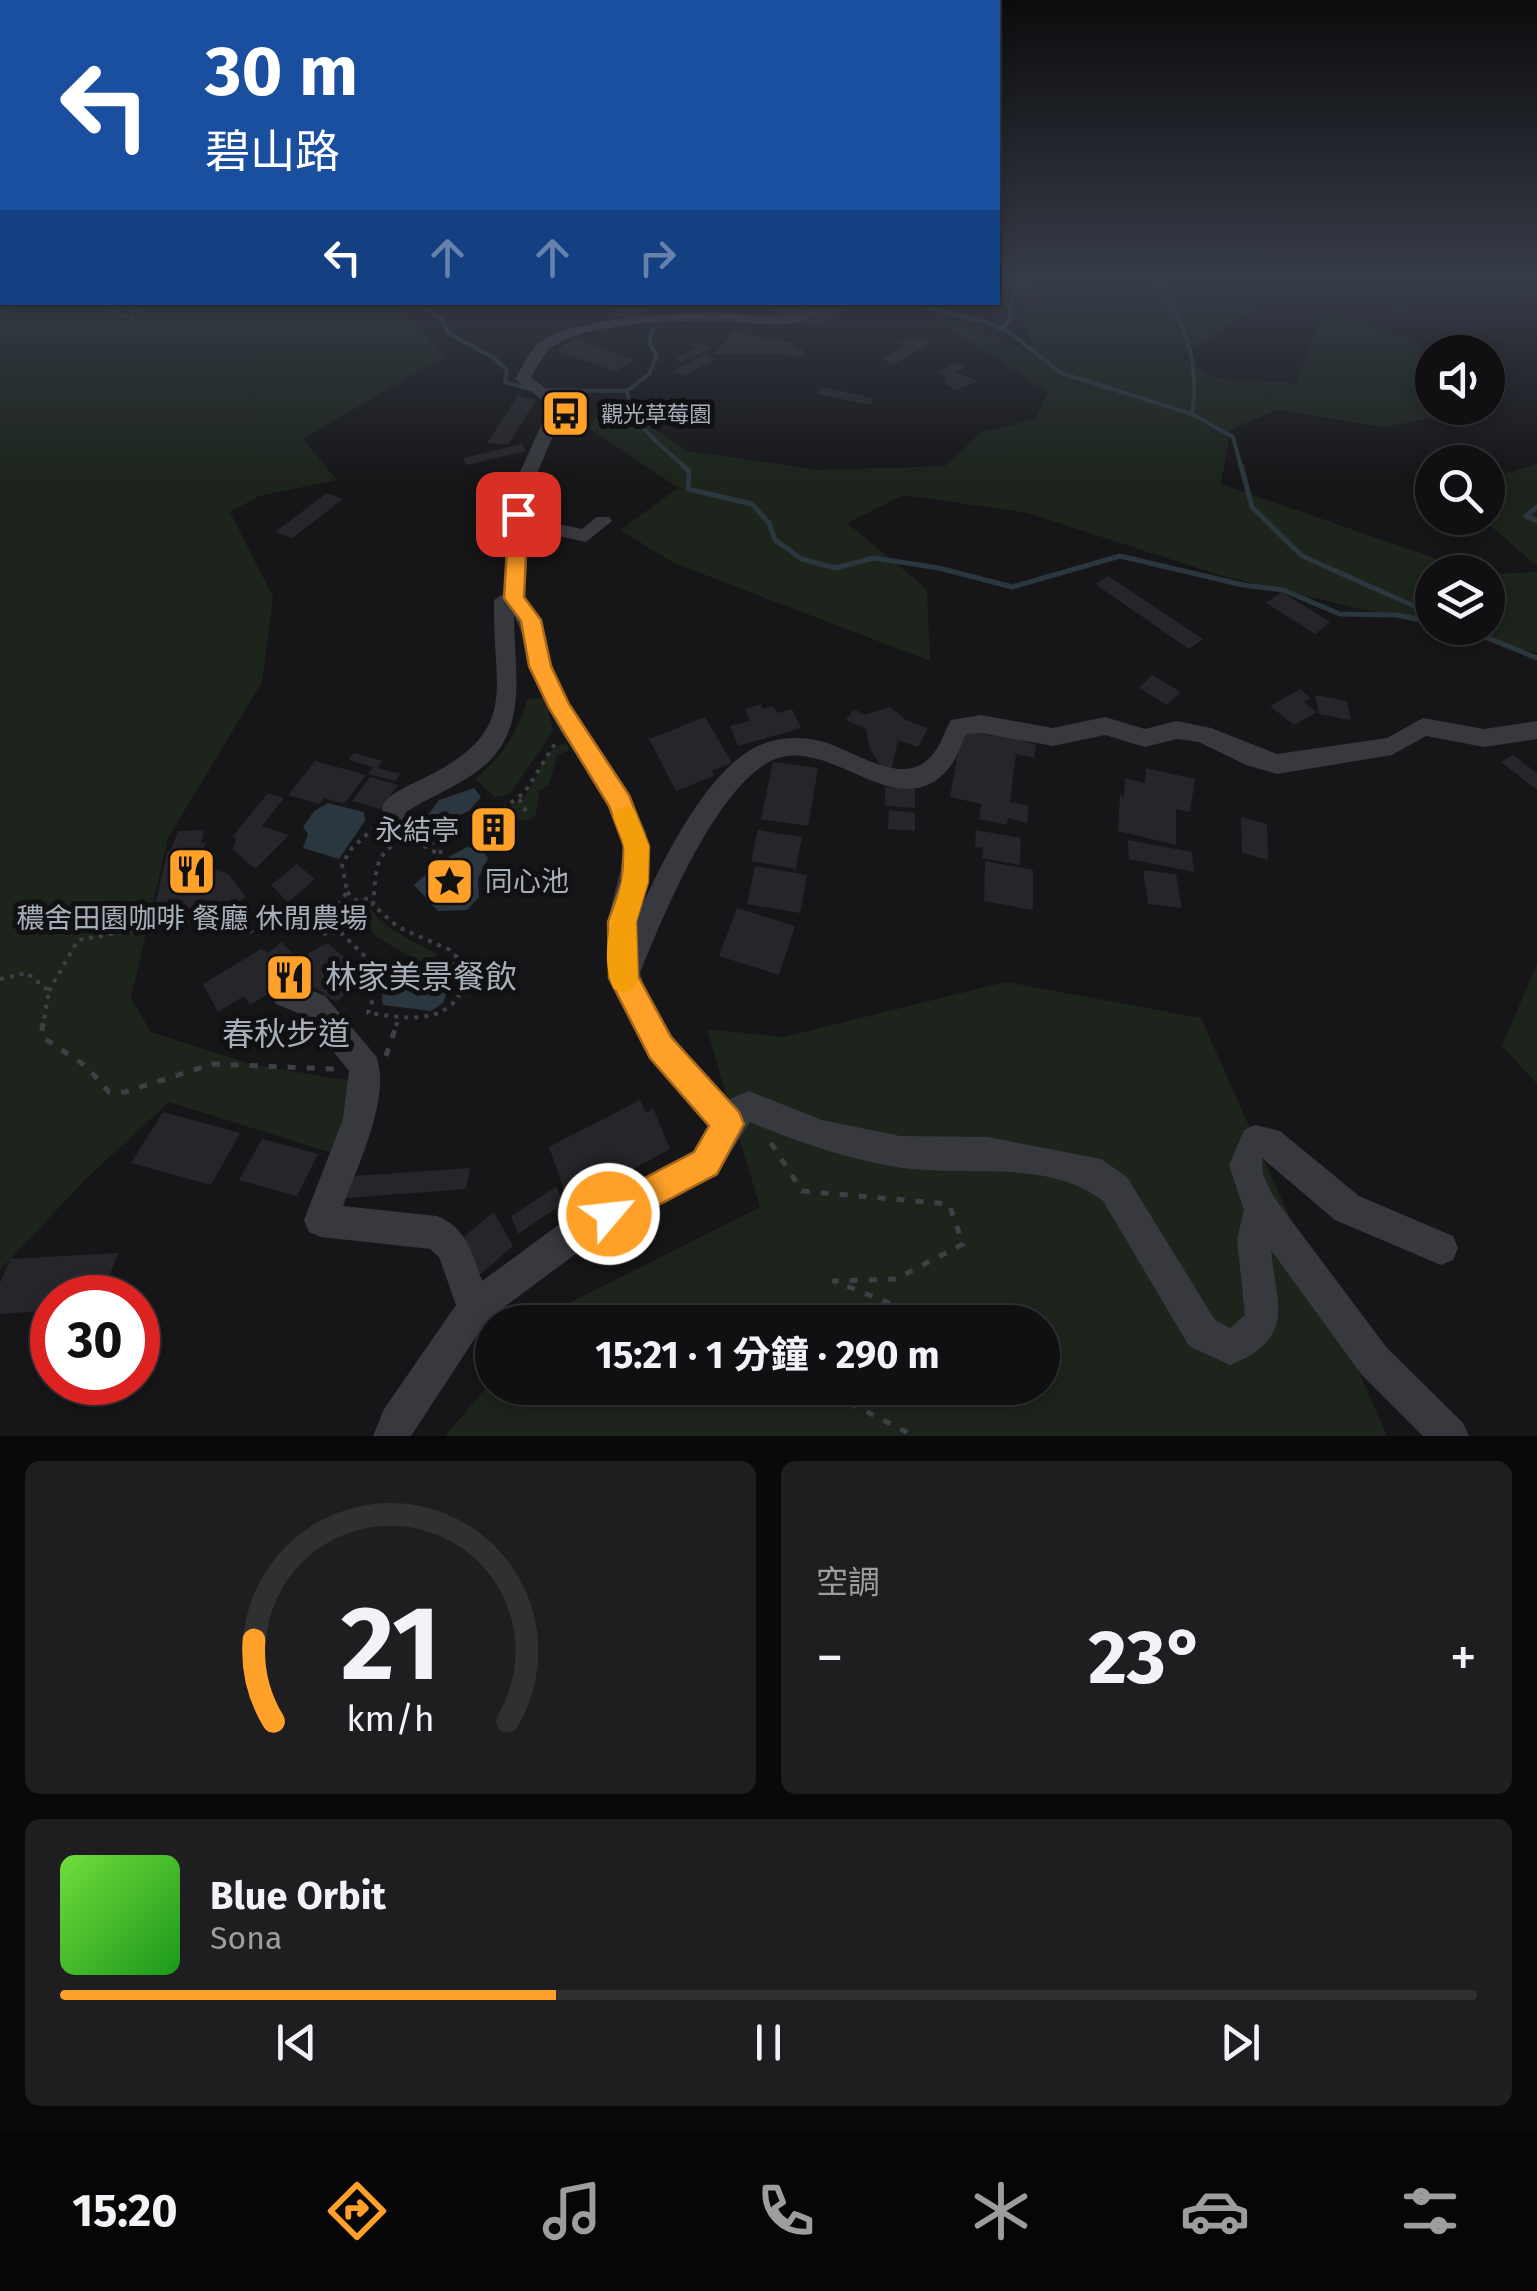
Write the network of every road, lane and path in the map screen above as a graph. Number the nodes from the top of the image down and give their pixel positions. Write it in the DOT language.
graph roads {
  1 [pos="544,347"];
  2 [pos="603,521"];
  3 [pos="519,534"];
  4 [pos="514,598"];
  5 [pos="1537,730"];
  6 [pos="574,736"];
  7 [pos="519,799"];
  8 [pos="528,816"];
  9 [pos="395,819"];
  10 [pos="487,821"];
  11 [pos="460,835"];
  12 [pos="432,843"];
  13 [pos="347,892"];
  14 [pos="372,898"];
  15 [pos="337,932"];
  16 [pos="382,974"];
  17 [pos="624,978"];
  18 [pos="0,979"];
  19 [pos="443,982"];
  20 [pos="48,991"];
  21 [pos="286,994"];
  22 [pos="400,1016"];
  23 [pos="365,1067"];
  24 [pos="728,1124"];
  25 [pos="766,1135"];
  26 [pos="1261,1208"];
  27 [pos="1441,1248"];
  28 [pos="479,1305"];
  29 [pos="894,1305"];
  30 [pos="475,1308"];
  31 [pos="854,1405"];
  32 [pos="392,1436"];
  33 [pos="914,1436"];
  34 [pos="1450,1436"];
  1 -- 3 [label="street"];
  2 -- 3 [label="street"];
  3 -- 4 [label="street"];
  4 -- 6 [label="street"];
  4 -- 9 [label="street"];
  5 -- 17 [label="street"];
  6 -- 7 [label="path"];
  6 -- 17 [label="street"];
  7 -- 8 [label="path"];
  7 -- 10 [label="path"];
  9 -- 12 [label="path"];
  9 -- 13 [label="path"];
  11 -- 12 [label="path"];
  12 -- 14 [label="path"];
  13 -- 14 [label="path"];
  13 -- 15 [label="path"];
  14 -- 19 [label="path"];
  15 -- 16 [label="path"];
  15 -- 20 [label="path"];
  16 -- 19 [label="path"];
  16 -- 22 [label="path, 春秋步道"];
  17 -- 24 [label="street"];
  18 -- 20 [label="path"];
  19 -- 22 [label="path"];
  20 -- 23 [label="path, 春秋步道"];
  21 -- 23 [label="street"];
  22 -- 23 [label="path, 春秋步道"];
  23 -- 30 [label="street"];
  24 -- 26 [label="street"];
  24 -- 28 [label="street"];
  25 -- 29 [label="path"];
  26 -- 27 [label="street"];
  26 -- 34 [label="street"];
  30 -- 32 [label="street"];
  31 -- 33 [label="path"];
}
